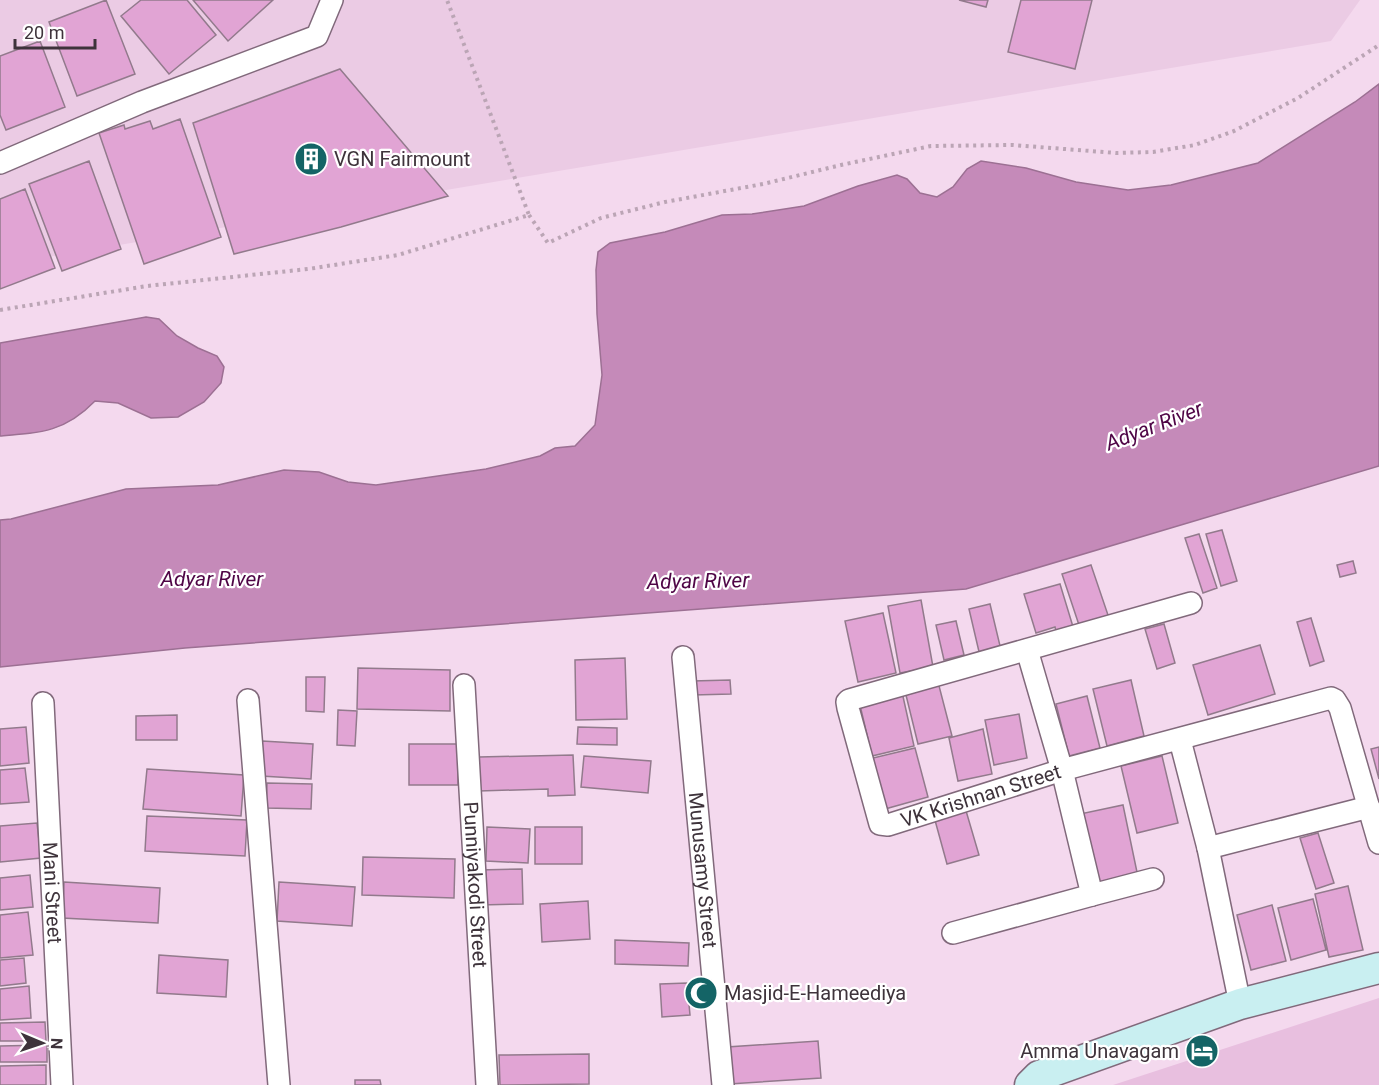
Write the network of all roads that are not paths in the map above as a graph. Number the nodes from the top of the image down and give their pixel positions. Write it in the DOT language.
graph roads {
  1 [pos="332,0"];
  2 [pos="0,163"];
  3 [pos="1191,603"];
  4 [pos="1027,650"];
  5 [pos="683,657"];
  6 [pos="464,685"];
  7 [pos="248,700"];
  8 [pos="43,703"];
  9 [pos="1180,740"];
  10 [pos="1062,770"];
  11 [pos="1369,807"];
  12 [pos="1379,843"];
  13 [pos="1208,848"];
  14 [pos="1153,879"];
  15 [pos="1092,895"];
  16 [pos="953,933"];
  17 [pos="1379,968"];
  18 [pos="1240,1004"];
  19 [pos="62,1085"];
  20 [pos="279,1085"];
  21 [pos="487,1085"];
  22 [pos="723,1085"];
  23 [pos="1030,1085"];
  1 -- 2 [label="street"];
  3 -- 4 [label="street, VK Krishnan Street"];
  4 -- 10 [label="street"];
  4 -- 10 [label="street, VK Krishnan Street"];
  5 -- 22 [label="street, Munusamy Street"];
  6 -- 21 [label="street, Punniyakodi Street"];
  7 -- 20 [label="street"];
  8 -- 19 [label="street, Mani Street"];
  9 -- 10 [label="street, VK Krishnan Street"];
  9 -- 11 [label="street, VK Krishnan Street"];
  9 -- 13 [label="street"];
  10 -- 15 [label="street"];
  11 -- 12 [label="street, VK Krishnan Street"];
  11 -- 13 [label="street"];
  13 -- 18 [label="street"];
  14 -- 15 [label="street"];
  15 -- 16 [label="street"];
  17 -- 18 [label="street"];
  18 -- 23 [label="street"];
}
